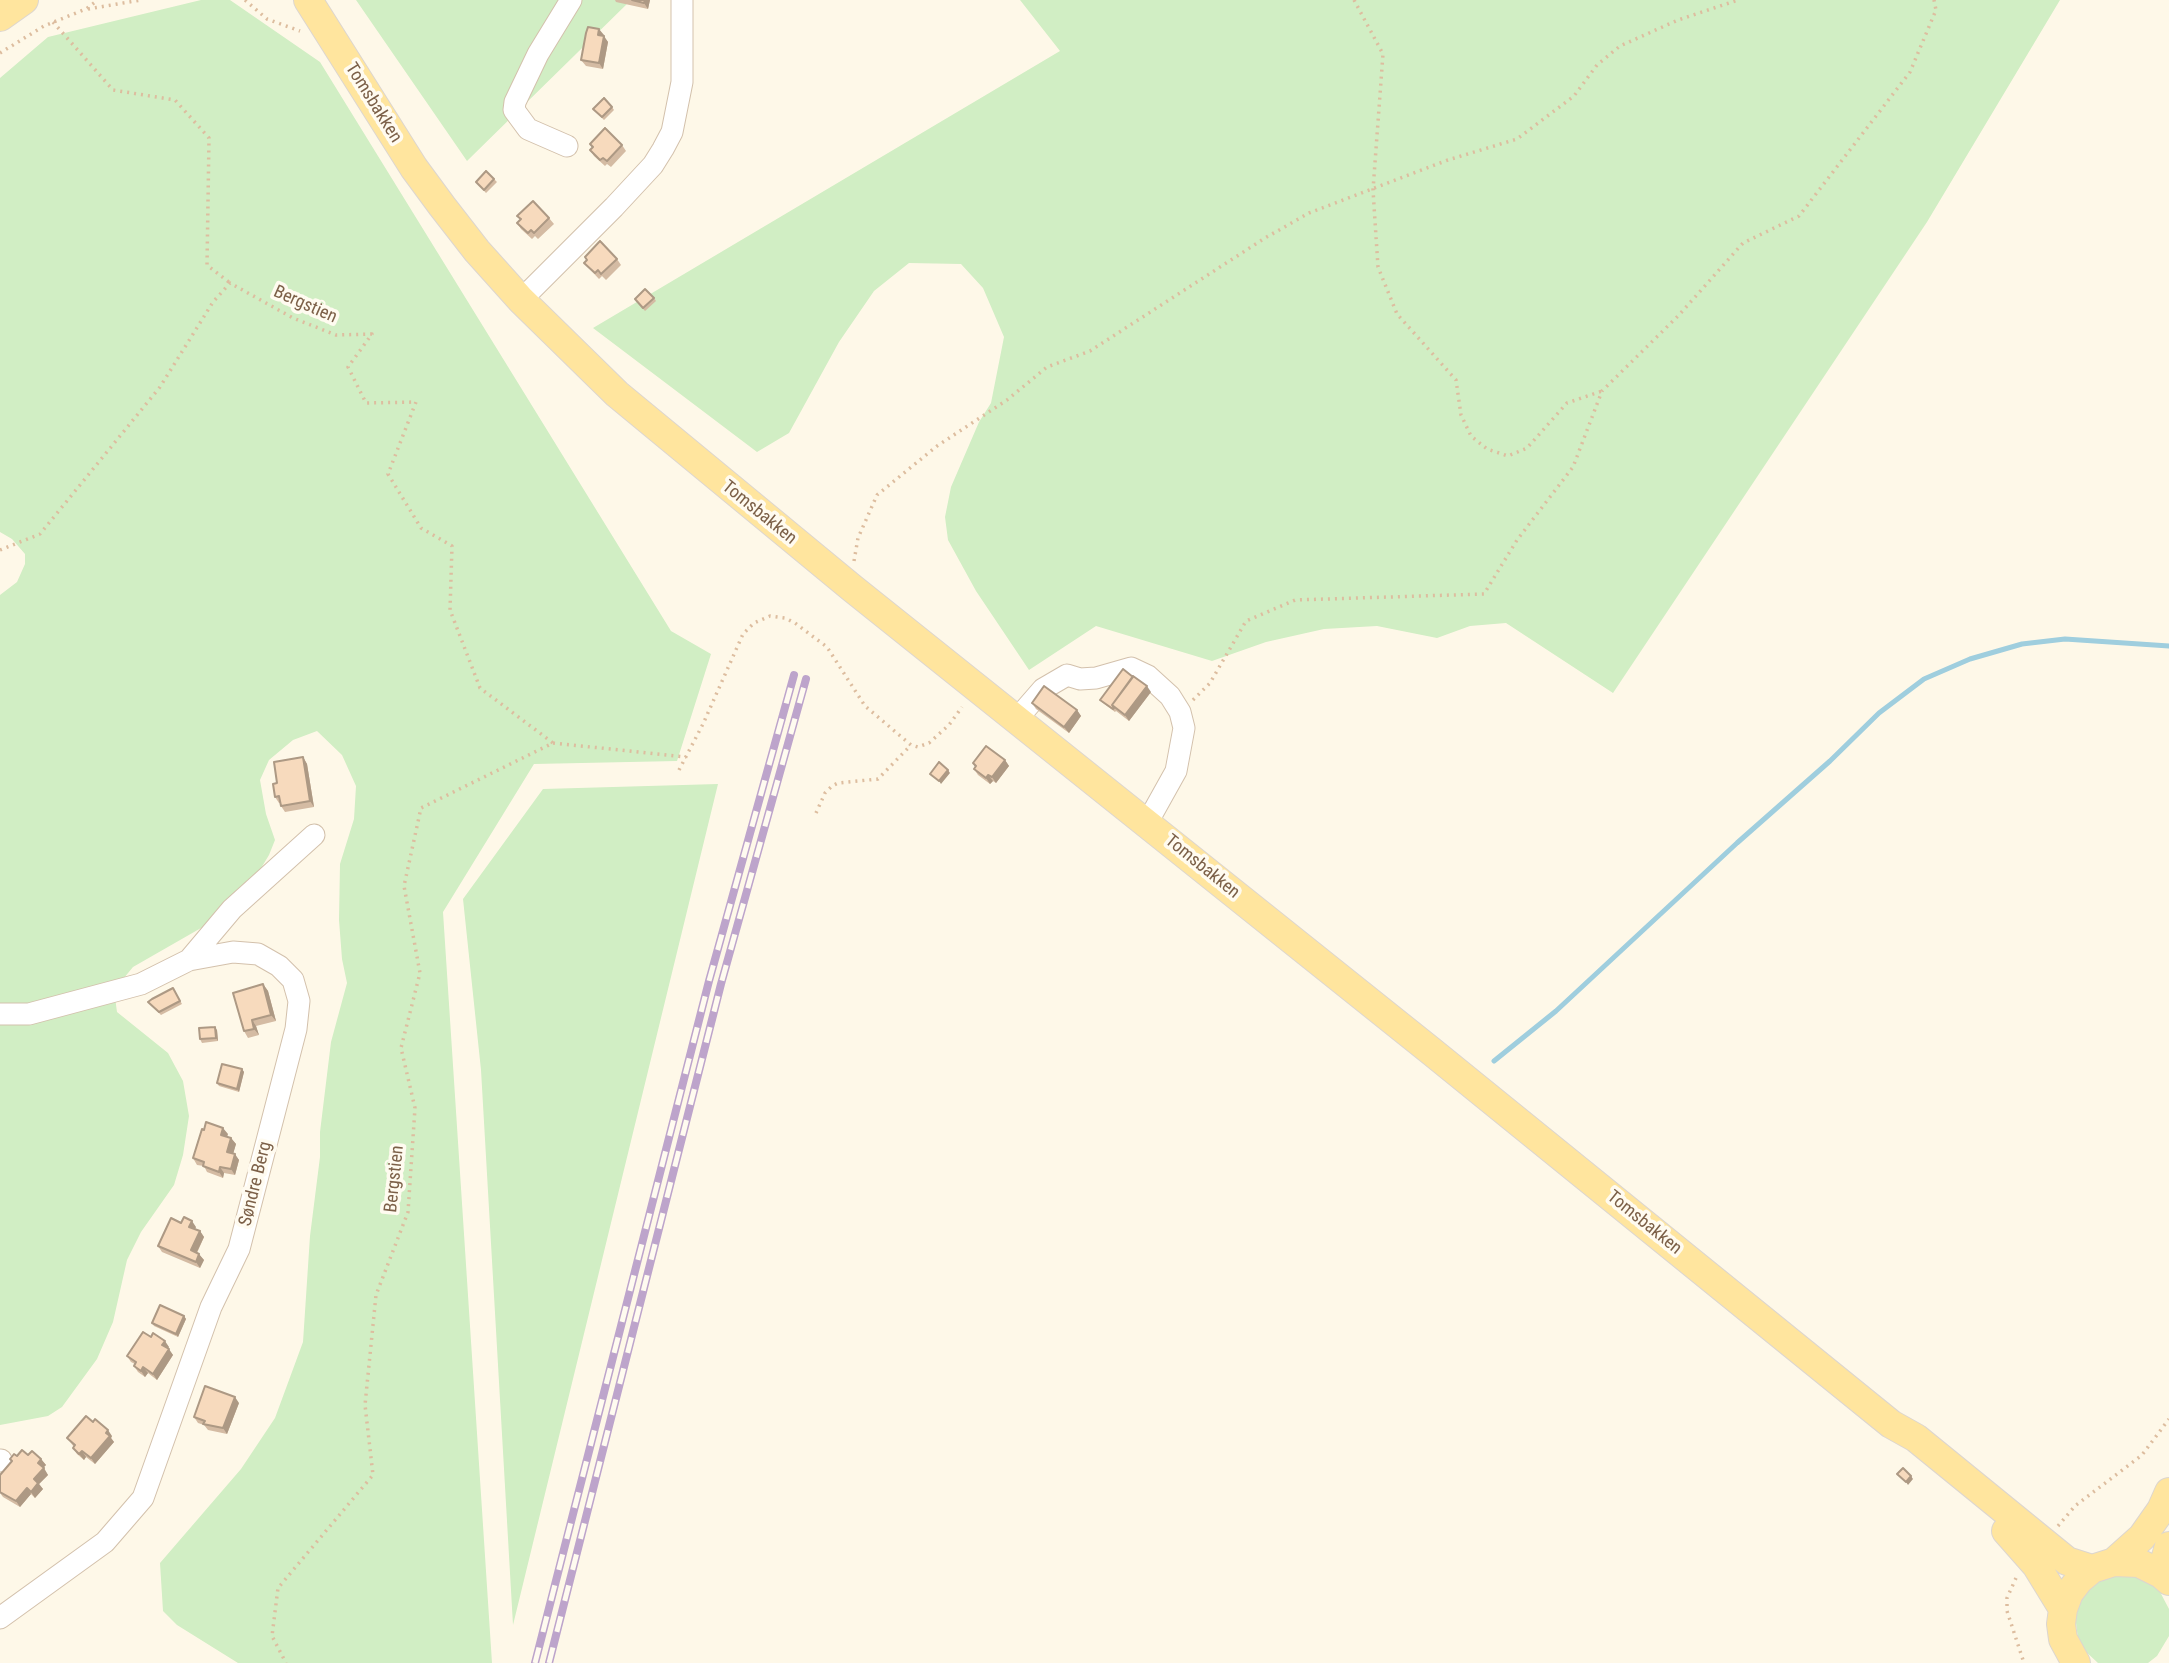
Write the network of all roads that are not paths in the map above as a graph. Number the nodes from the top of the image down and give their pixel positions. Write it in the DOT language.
graph roads {
  1 [pos="24,0"];
  2 [pos="308,0"];
  3 [pos="571,0"];
  4 [pos="682,0"];
  5 [pos="0,17"];
  6 [pos="567,146"];
  7 [pos="521,300"];
  8 [pos="1016,720"];
  9 [pos="1147,823"];
  10 [pos="314,835"];
  11 [pos="189,960"];
  12 [pos="0,1014"];
  13 [pos="1891,1424"];
  14 [pos="2169,1492"];
  15 [pos="2169,1546"];
  16 [pos="2103,1566"];
  17 [pos="2165,1578"];
  18 [pos="2063,1609"];
  19 [pos="0,1618"];
  20 [pos="2076,1663"];
  1 -- 5 [label="main road"];
  2 -- 7 [label="main road, Tomsbakken"];
  3 -- 6 [label="street"];
  4 -- 7 [label="street"];
  7 -- 8 [label="main road, Tomsbakken"];
  8 -- 9 [label="main road, Tomsbakken"];
  8 -- 9 [label="street"];
  9 -- 13 [label="main road, Tomsbakken"];
  10 -- 11 [label="street"];
  11 -- 12 [label="street, Søndre Berg"];
  11 -- 19 [label="street, Søndre Berg"];
  13 -- 16 [label="main road"];
  13 -- 18 [label="main road"];
  14 -- 16 [label="main road"];
  15 -- 17 [label="main road"];
  16 -- 17 [label="main road"];
  16 -- 18 [label="main road"];
  18 -- 20 [label="main road"];
}
